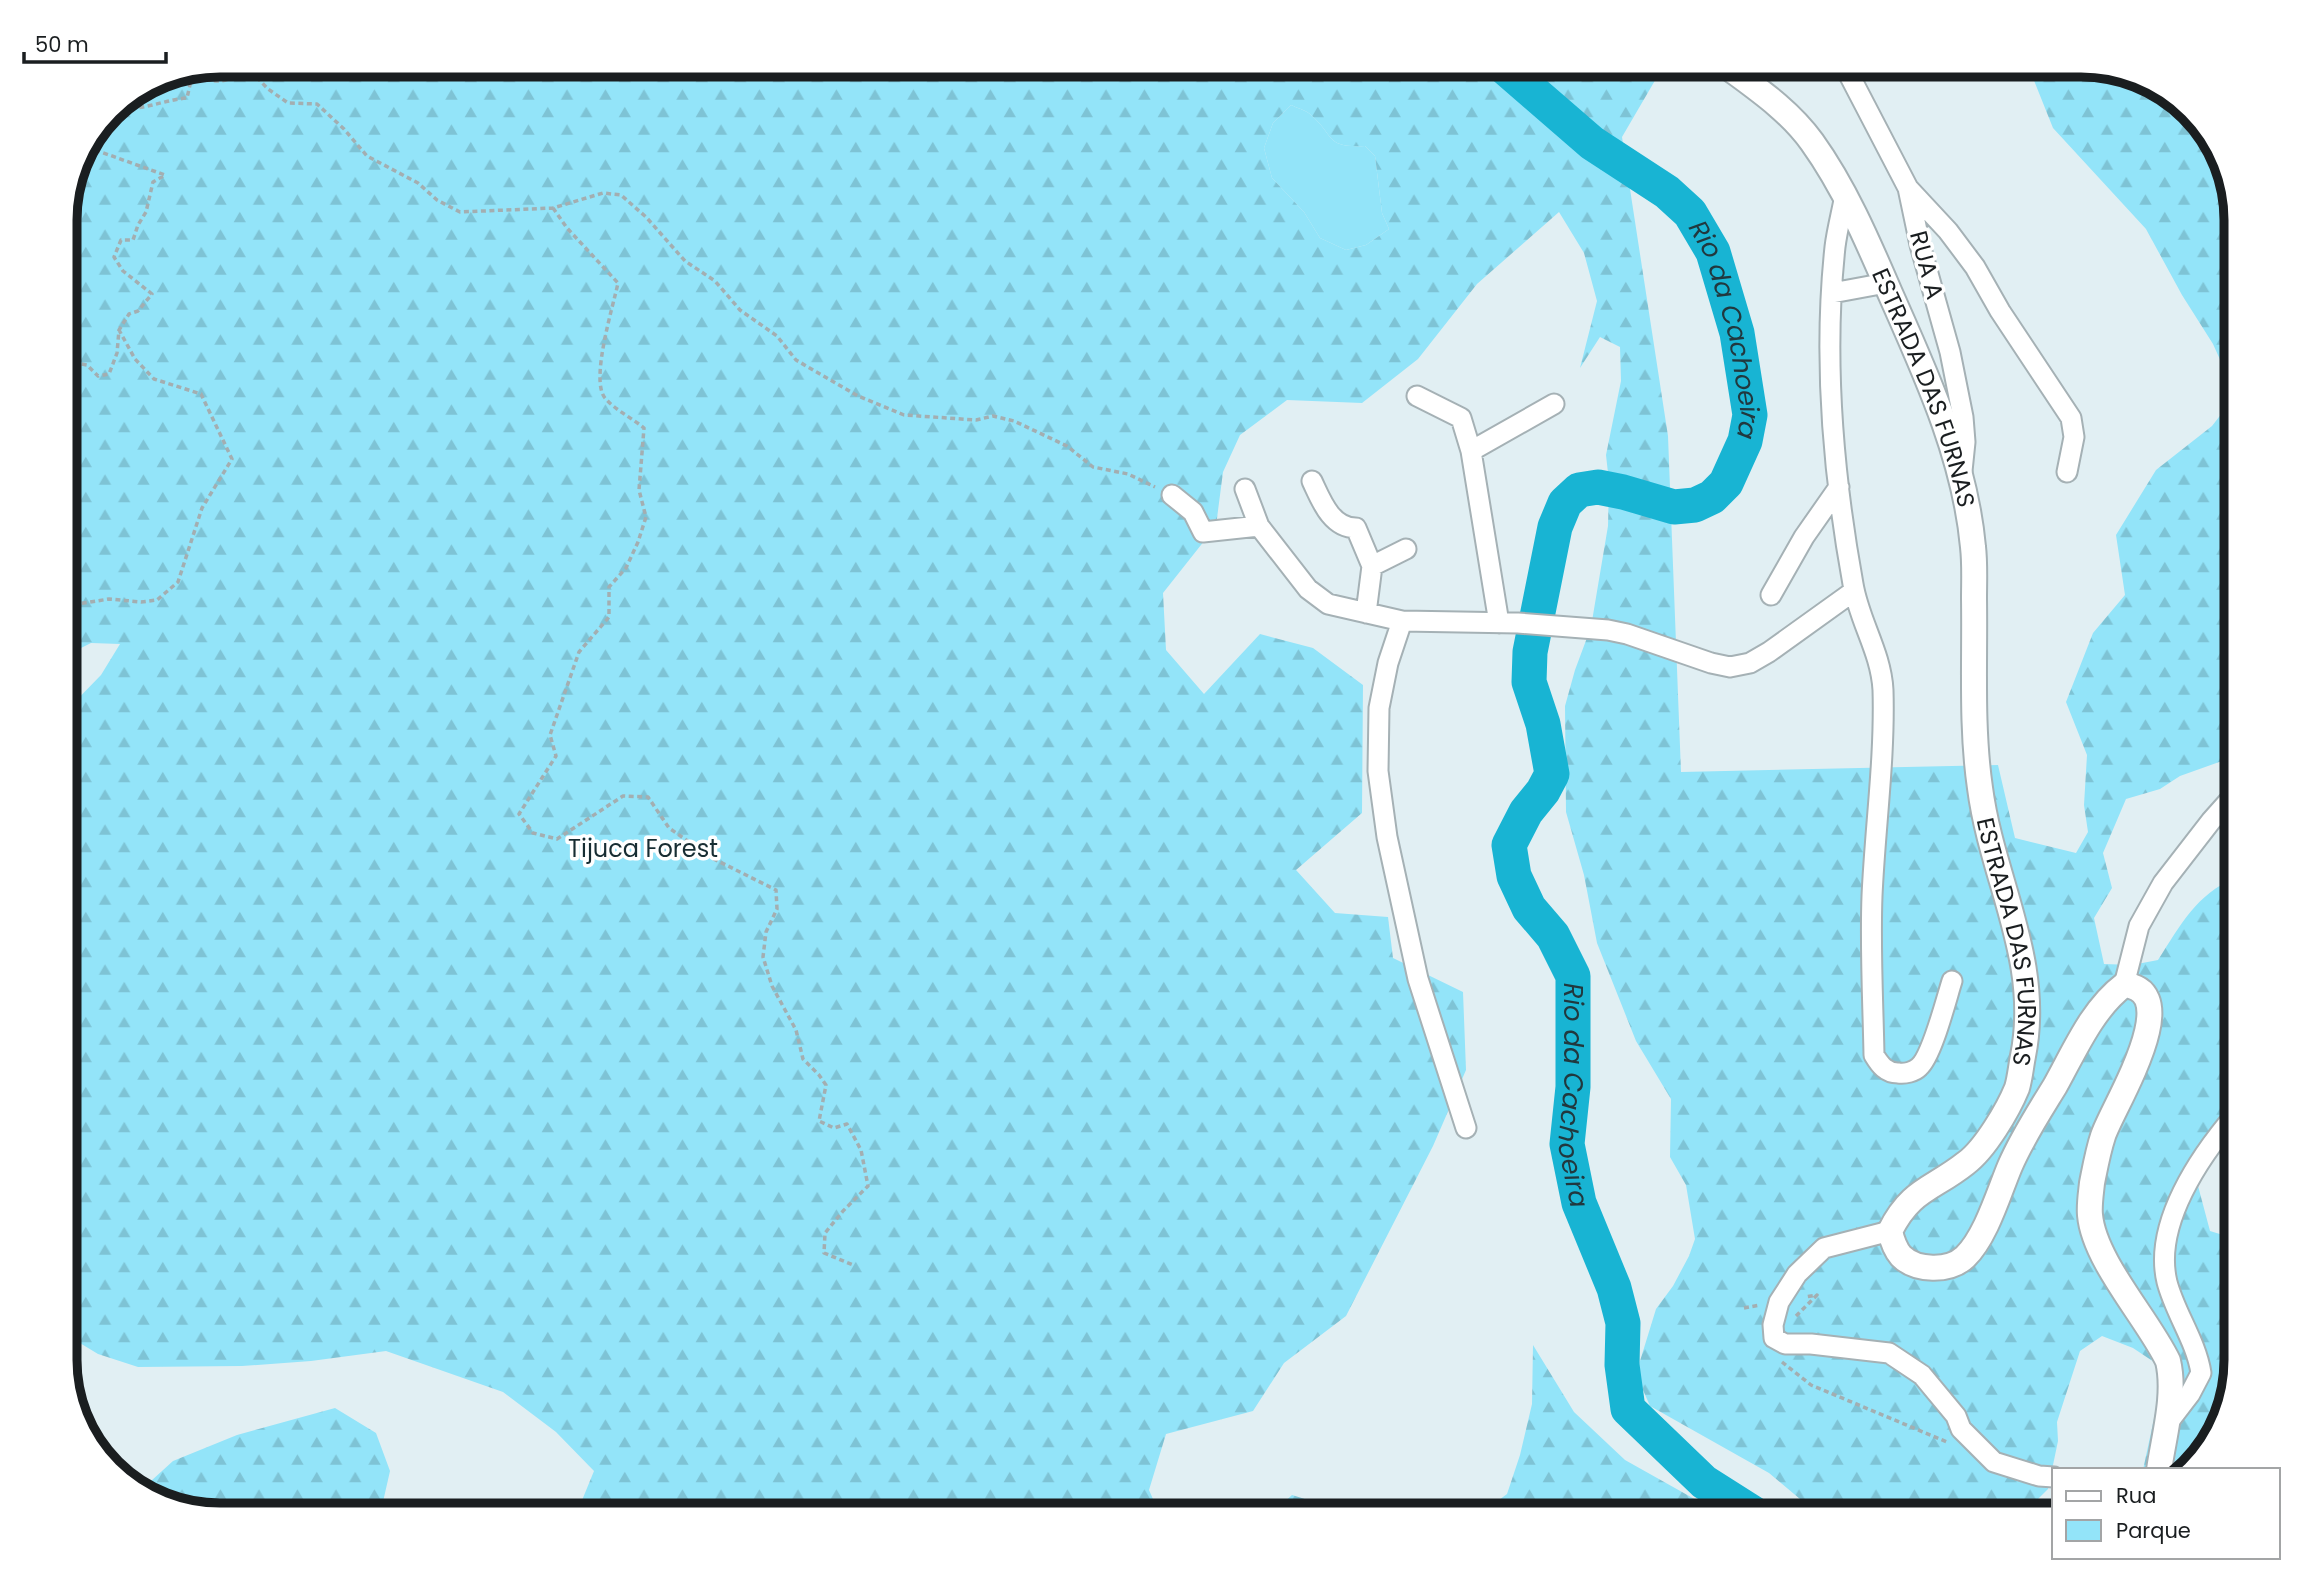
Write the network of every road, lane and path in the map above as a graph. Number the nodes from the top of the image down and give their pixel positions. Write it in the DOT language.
graph roads {
  1 [pos="234,77"];
  2 [pos="256,77"];
  3 [pos="1741,77"];
  4 [pos="1850,77"];
  5 [pos="202,78"];
  6 [pos="191,80"];
  7 [pos="129,110"];
  8 [pos="98,144"];
  9 [pos="1908,188"];
  10 [pos="1845,195"];
  11 [pos="553,208"];
  12 [pos="1886,283"];
  13 [pos="1832,293"];
  14 [pos="119,330"];
  15 [pos="77,363"];
  16 [pos="1417,396"];
  17 [pos="1554,404"];
  18 [pos="1471,452"];
  19 [pos="2067,472"];
  20 [pos="1961,479"];
  21 [pos="1312,481"];
  22 [pos="1839,487"];
  23 [pos="1245,489"];
  24 [pos="1172,495"];
  25 [pos="1259,526"];
  26 [pos="1406,549"];
  27 [pos="1372,566"];
  28 [pos="1854,591"];
  29 [pos="1771,595"];
  30 [pos="77,604"];
  31 [pos="1366,612"];
  32 [pos="1402,621"];
  33 [pos="1508,623"];
  34 [pos="2224,806"];
  35 [pos="1952,981"];
  36 [pos="2124,985"];
  37 [pos="1466,1128"];
  38 [pos="2224,1128"];
  39 [pos="1890,1231"];
  40 [pos="853,1265"];
  41 [pos="1779,1302"];
  42 [pos="1744,1308"];
  43 [pos="1774,1338"];
  44 [pos="2167,1424"];
  45 [pos="1957,1446"];
  46 [pos="2159,1468"];
  47 [pos="2052,1477"];
  1 -- 5 [label="path"];
  2 -- 11 [label="path"];
  3 -- 10 [label="main road, ESTRADA DAS FURNAS"];
  4 -- 9 [label="street, RUA A"];
  6 -- 7 [label="path"];
  8 -- 14 [label="path"];
  9 -- 19 [label="street"];
  9 -- 20 [label="street, RUA A"];
  10 -- 12 [label="main road, ESTRADA DAS FURNAS"];
  10 -- 13 [label="street"];
  11 -- 24 [label="path"];
  11 -- 40 [label="path"];
  12 -- 13 [label="street"];
  12 -- 20 [label="main road, ESTRADA DAS FURNAS"];
  13 -- 22 [label="street"];
  14 -- 15 [label="path"];
  14 -- 30 [label="path"];
  16 -- 18 [label="street"];
  17 -- 18 [label="street"];
  18 -- 33 [label="street"];
  20 -- 39 [label="main road, ESTRADA DAS FURNAS"];
  21 -- 27 [label="street"];
  22 -- 28 [label="street"];
  22 -- 29 [label="street"];
  23 -- 25 [label="street"];
  24 -- 25 [label="street"];
  25 -- 31 [label="street"];
  26 -- 27 [label="street"];
  27 -- 31 [label="street"];
  28 -- 33 [label="street"];
  28 -- 35 [label="street"];
  31 -- 32 [label="street"];
  32 -- 33 [label="street"];
  32 -- 37 [label="street"];
  34 -- 36 [label="street"];
  36 -- 39 [label="main road, ESTRADA DAS FURNAS"];
  36 -- 44 [label="main road"];
  38 -- 44 [label="street"];
  39 -- 41 [label="street"];
  41 -- 42 [label="path"];
  41 -- 43 [label="street"];
  41 -- 43 [label="path"];
  43 -- 45 [label="path"];
  43 -- 47 [label="street"];
  44 -- 46 [label="main road"];
}
